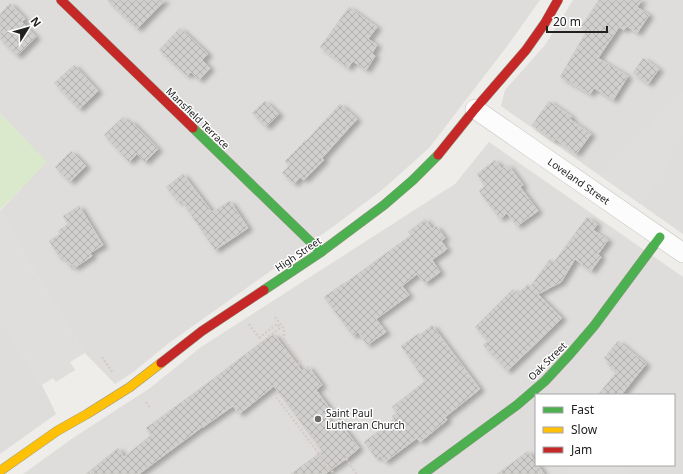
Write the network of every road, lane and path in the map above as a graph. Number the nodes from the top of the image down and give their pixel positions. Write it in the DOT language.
graph roads {
  1 [pos="60,0"];
  2 [pos="558,0"];
  3 [pos="475,109"];
  4 [pos="660,237"];
  5 [pos="321,252"];
  6 [pos="683,253"];
  7 [pos="275,317"];
  8 [pos="246,320"];
  9 [pos="268,337"];
  10 [pos="102,357"];
  11 [pos="297,365"];
  12 [pos="111,371"];
  13 [pos="274,394"];
  14 [pos="346,459"];
  15 [pos="0,471"];
  16 [pos="334,474"];
  17 [pos="357,474"];
  18 [pos="423,474"];
  1 -- 5 [label="street, Mansfield Terrace"];
  2 -- 3 [label="street, High Street"];
  3 -- 4 [label="street, Loveland Street"];
  3 -- 5 [label="street, High Street"];
  4 -- 6 [label="street, Loveland Street"];
  4 -- 18 [label="street, Oak Street"];
  5 -- 15 [label="street, High Street"];
  7 -- 11 [label="path"];
  8 -- 9 [label="path"];
  10 -- 12 [label="path"];
  13 -- 16 [label="path"];
  14 -- 17 [label="path"];
}
